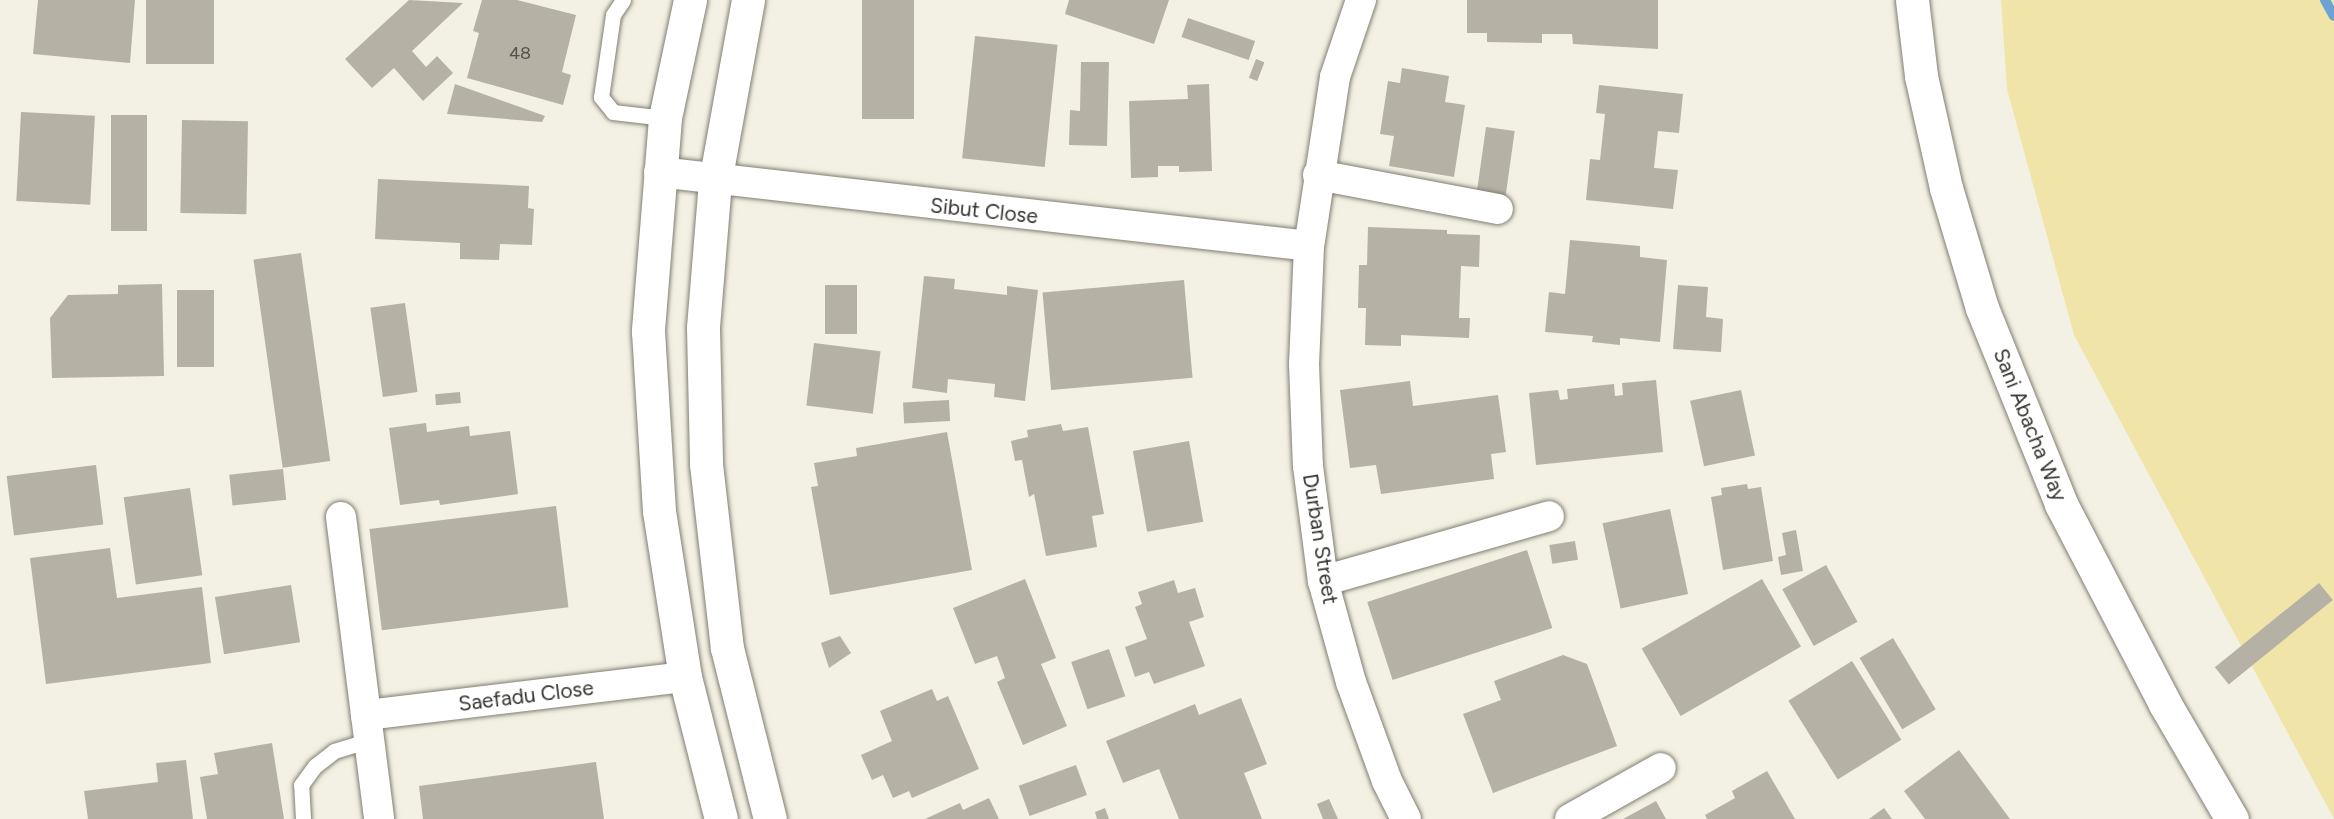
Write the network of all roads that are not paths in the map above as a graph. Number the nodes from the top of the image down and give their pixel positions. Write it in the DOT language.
graph roads {
  1 [pos="623,0"];
  2 [pos="690,0"];
  3 [pos="748,0"];
  4 [pos="1361,0"];
  5 [pos="1912,0"];
  6 [pos="665,118"];
  7 [pos="659,172"];
  8 [pos="1318,175"];
  9 [pos="715,181"];
  10 [pos="1498,209"];
  11 [pos="1309,246"];
  12 [pos="1549,516"];
  13 [pos="341,517"];
  14 [pos="1323,581"];
  15 [pos="686,677"];
  16 [pos="367,728"];
  17 [pos="1662,768"];
  18 [pos="303,819"];
  19 [pos="378,819"];
  20 [pos="721,819"];
  21 [pos="770,819"];
  22 [pos="1406,819"];
  23 [pos="1569,819"];
  24 [pos="2232,819"];
  1 -- 6 [label="lane"];
  2 -- 6 [label="main road"];
  3 -- 9 [label="main road"];
  4 -- 8 [label="street, Durban Street"];
  5 -- 24 [label="main road, Sani Abacha Way"];
  6 -- 7 [label="main road"];
  7 -- 9 [label="street, Sibut Close"];
  7 -- 15 [label="main road"];
  8 -- 10 [label="street"];
  8 -- 11 [label="street, Durban Street"];
  9 -- 11 [label="street, Sibut Close"];
  9 -- 21 [label="main road"];
  11 -- 14 [label="street, Durban Street"];
  12 -- 14 [label="street"];
  13 -- 16 [label="street"];
  14 -- 22 [label="street, Durban Street"];
  15 -- 16 [label="street, Saefadu Close"];
  15 -- 20 [label="main road"];
  16 -- 18 [label="lane"];
  16 -- 19 [label="street"];
  17 -- 23 [label="street"];
}
